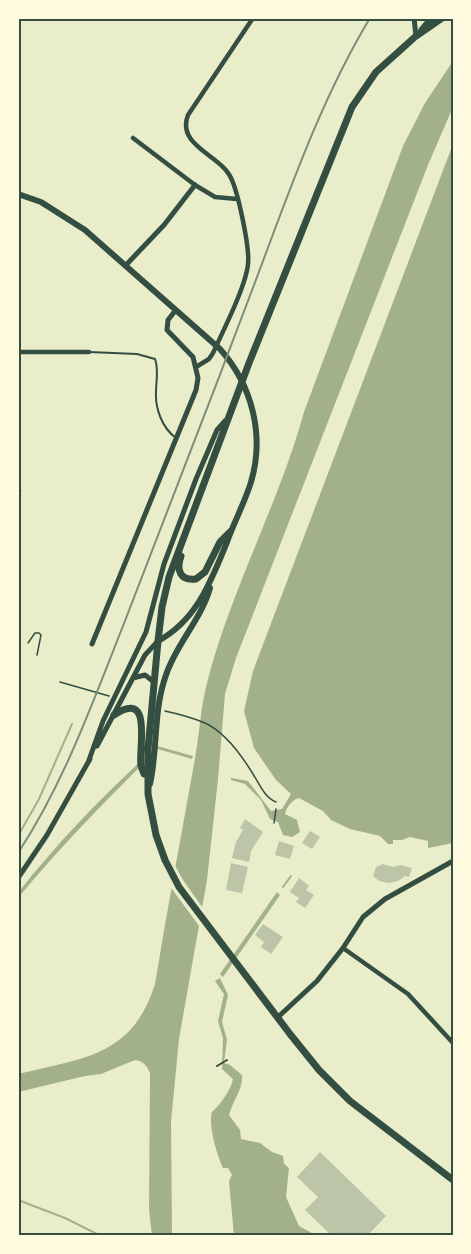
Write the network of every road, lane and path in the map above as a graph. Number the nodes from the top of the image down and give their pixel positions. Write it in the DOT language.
graph roads {
  1 [pos="252,18"];
  2 [pos="414,18"];
  3 [pos="432,18"];
  4 [pos="442,18"];
  5 [pos="416,36"];
  6 [pos="134,138"];
  7 [pos="195,185"];
  8 [pos="18,194"];
  9 [pos="237,199"];
  10 [pos="126,265"];
  11 [pos="175,310"];
  12 [pos="18,352"];
  13 [pos="89,352"];
  14 [pos="196,367"];
  15 [pos="228,417"];
  16 [pos="176,438"];
  17 [pos="230,532"];
  18 [pos="184,533"];
  19 [pos="213,576"];
  20 [pos="158,641"];
  21 [pos="28,643"];
  22 [pos="92,644"];
  23 [pos="37,656"];
  24 [pos="60,682"];
  25 [pos="130,682"];
  26 [pos="154,682"];
  27 [pos="117,698"];
  28 [pos="159,709"];
  29 [pos="114,715"];
  30 [pos="89,760"];
  31 [pos="146,780"];
  32 [pos="148,794"];
  33 [pos="276,802"];
  34 [pos="276,809"];
  35 [pos="274,823"];
  36 [pos="453,861"];
  37 [pos="18,878"];
  38 [pos="343,948"];
  39 [pos="278,1017"];
  40 [pos="453,1042"];
  41 [pos="227,1060"];
  42 [pos="217,1066"];
  43 [pos="453,1180"];
  1 -- 9 [label="street"];
  2 -- 5 [label="street"];
  3 -- 5 [label="main road"];
  4 -- 5 [label="main road"];
  5 -- 15 [label="main road"];
  6 -- 7 [label="street"];
  7 -- 9 [label="street"];
  7 -- 10 [label="street"];
  8 -- 10 [label="main road"];
  9 -- 14 [label="street"];
  10 -- 11 [label="main road"];
  11 -- 14 [label="street"];
  11 -- 17 [label="main road"];
  12 -- 13 [label="street"];
  13 -- 16 [label="lane"];
  14 -- 16 [label="street"];
  15 -- 18 [label="main road"];
  15 -- 30 [label="street"];
  16 -- 22 [label="street"];
  17 -- 18 [label="main road"];
  17 -- 19 [label="main road"];
  18 -- 20 [label="main road"];
  19 -- 20 [label="main road"];
  19 -- 32 [label="main road"];
  20 -- 25 [label="street"];
  20 -- 26 [label="main road"];
  21 -- 23 [label="path"];
  24 -- 27 [label="path"];
  25 -- 26 [label="street"];
  25 -- 29 [label="street"];
  26 -- 31 [label="main road"];
  28 -- 33 [label="path"];
  29 -- 30 [label="street"];
  29 -- 31 [label="main road"];
  30 -- 37 [label="street"];
  31 -- 32 [label="main road"];
  32 -- 39 [label="main road"];
  34 -- 35 [label="path"];
  36 -- 38 [label="street"];
  38 -- 39 [label="street"];
  38 -- 40 [label="street"];
  39 -- 43 [label="main road"];
  41 -- 42 [label="lane"];
}
